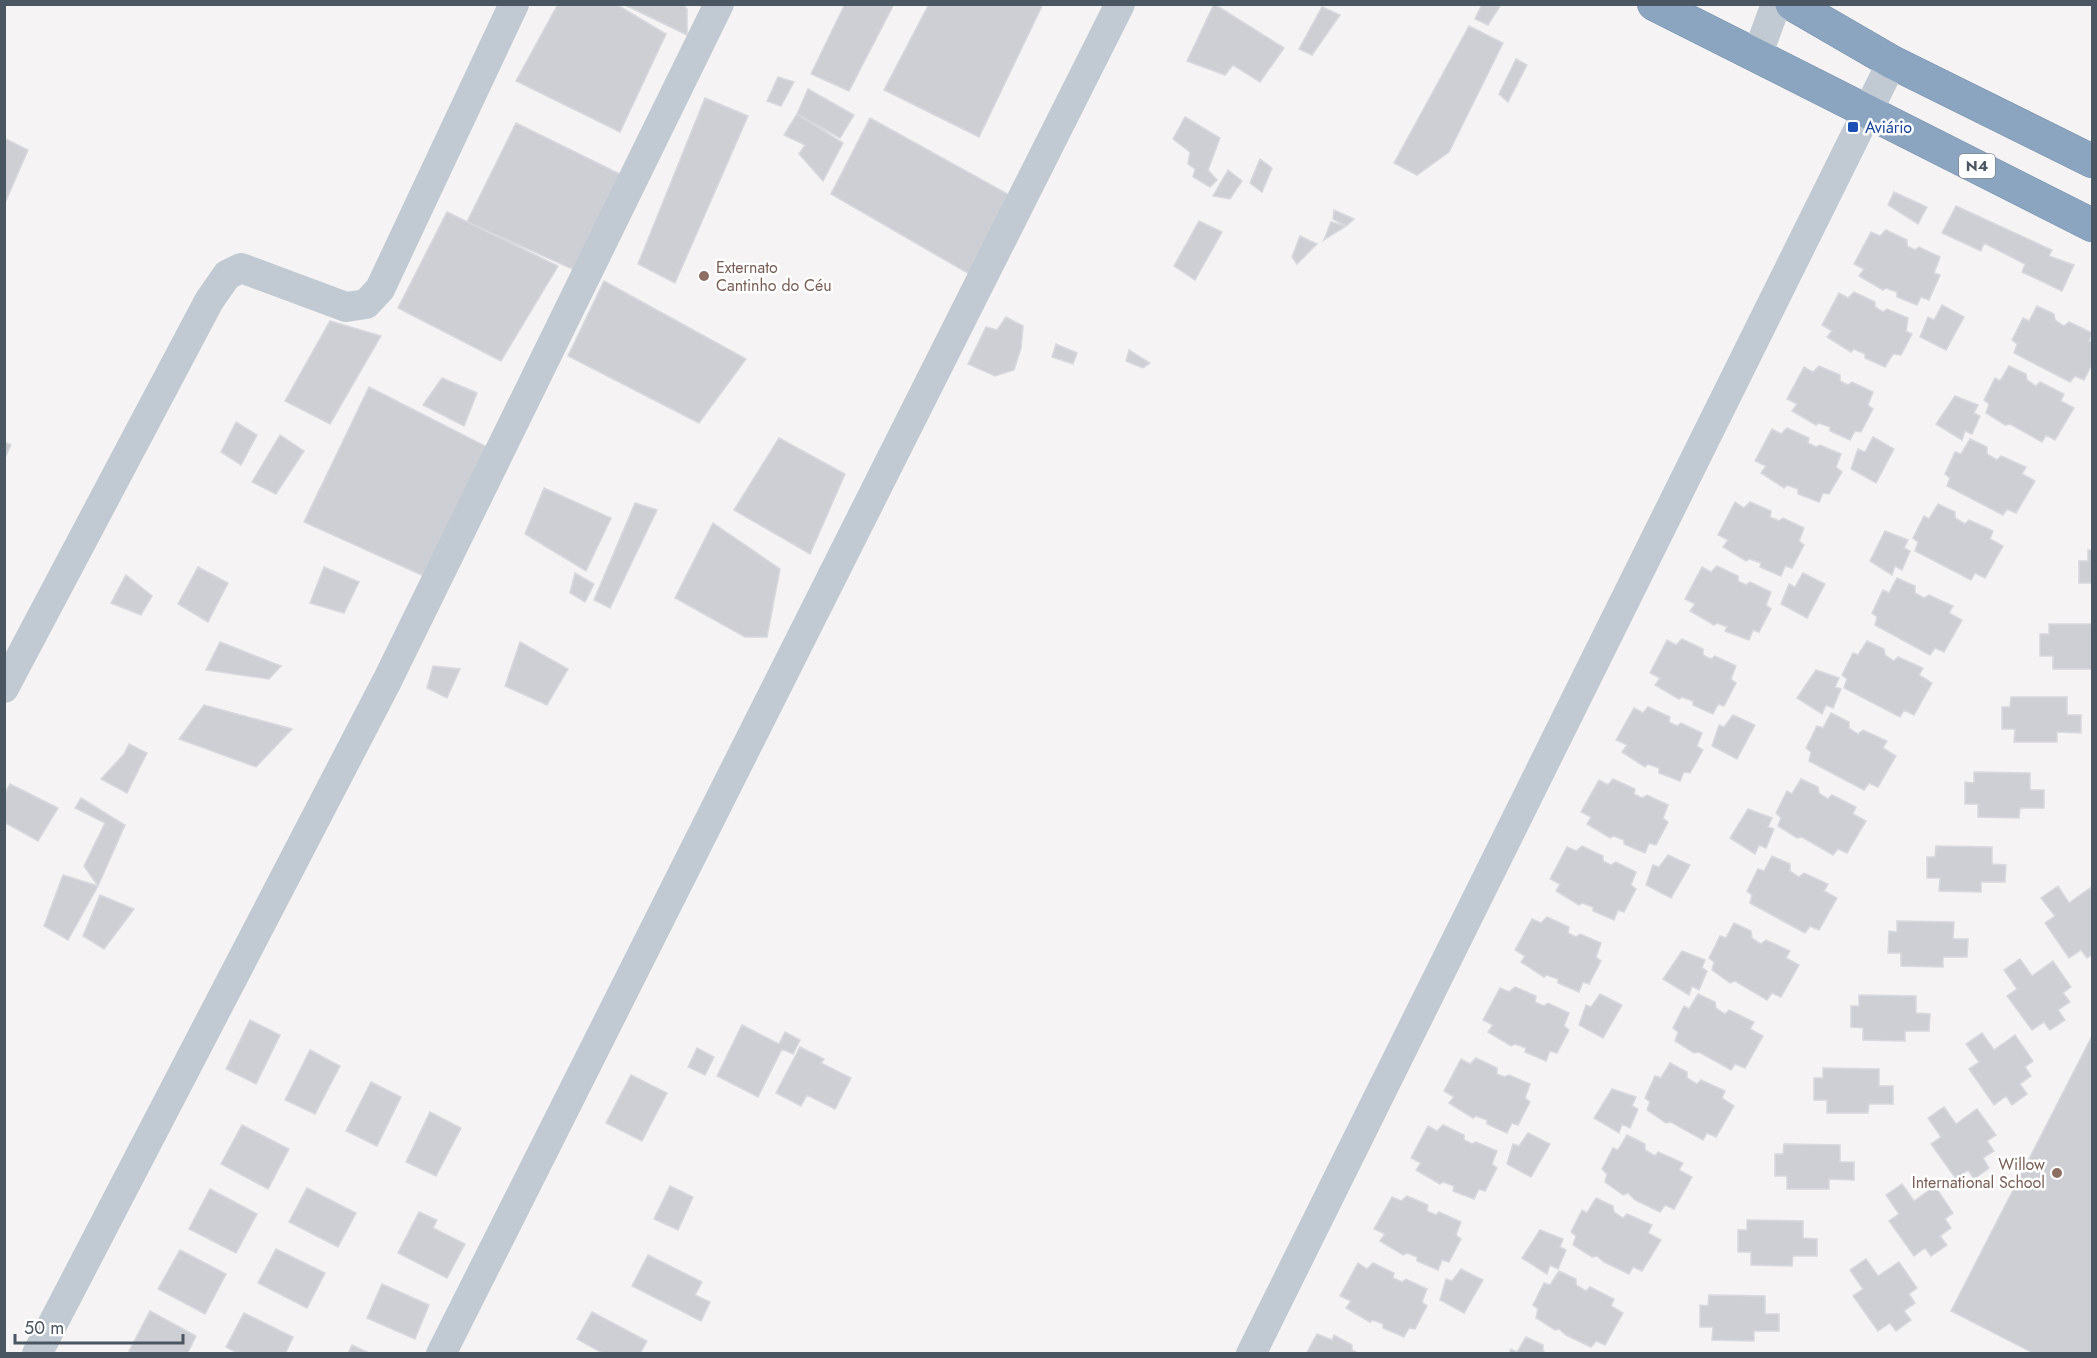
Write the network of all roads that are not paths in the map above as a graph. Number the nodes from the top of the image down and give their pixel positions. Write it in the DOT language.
graph roads {
  1 [pos="514,4"];
  2 [pos="719,4"];
  3 [pos="1120,4"];
  4 [pos="1654,4"];
  5 [pos="1776,4"];
  6 [pos="1792,4"];
  7 [pos="1757,56"];
  8 [pos="1892,62"];
  9 [pos="1870,111"];
  10 [pos="2092,161"];
  11 [pos="2092,225"];
  12 [pos="4,688"];
  13 [pos="37,1353"];
  14 [pos="441,1353"];
  15 [pos="1251,1353"];
  1 -- 12 [label="street"];
  2 -- 13 [label="street"];
  3 -- 14 [label="street"];
  4 -- 7 [label="highway, N4"];
  5 -- 7 [label="street"];
  6 -- 8 [label="highway"];
  7 -- 9 [label="highway, N4"];
  8 -- 9 [label="street"];
  8 -- 10 [label="highway"];
  9 -- 11 [label="highway, N4"];
  9 -- 15 [label="street"];
}
